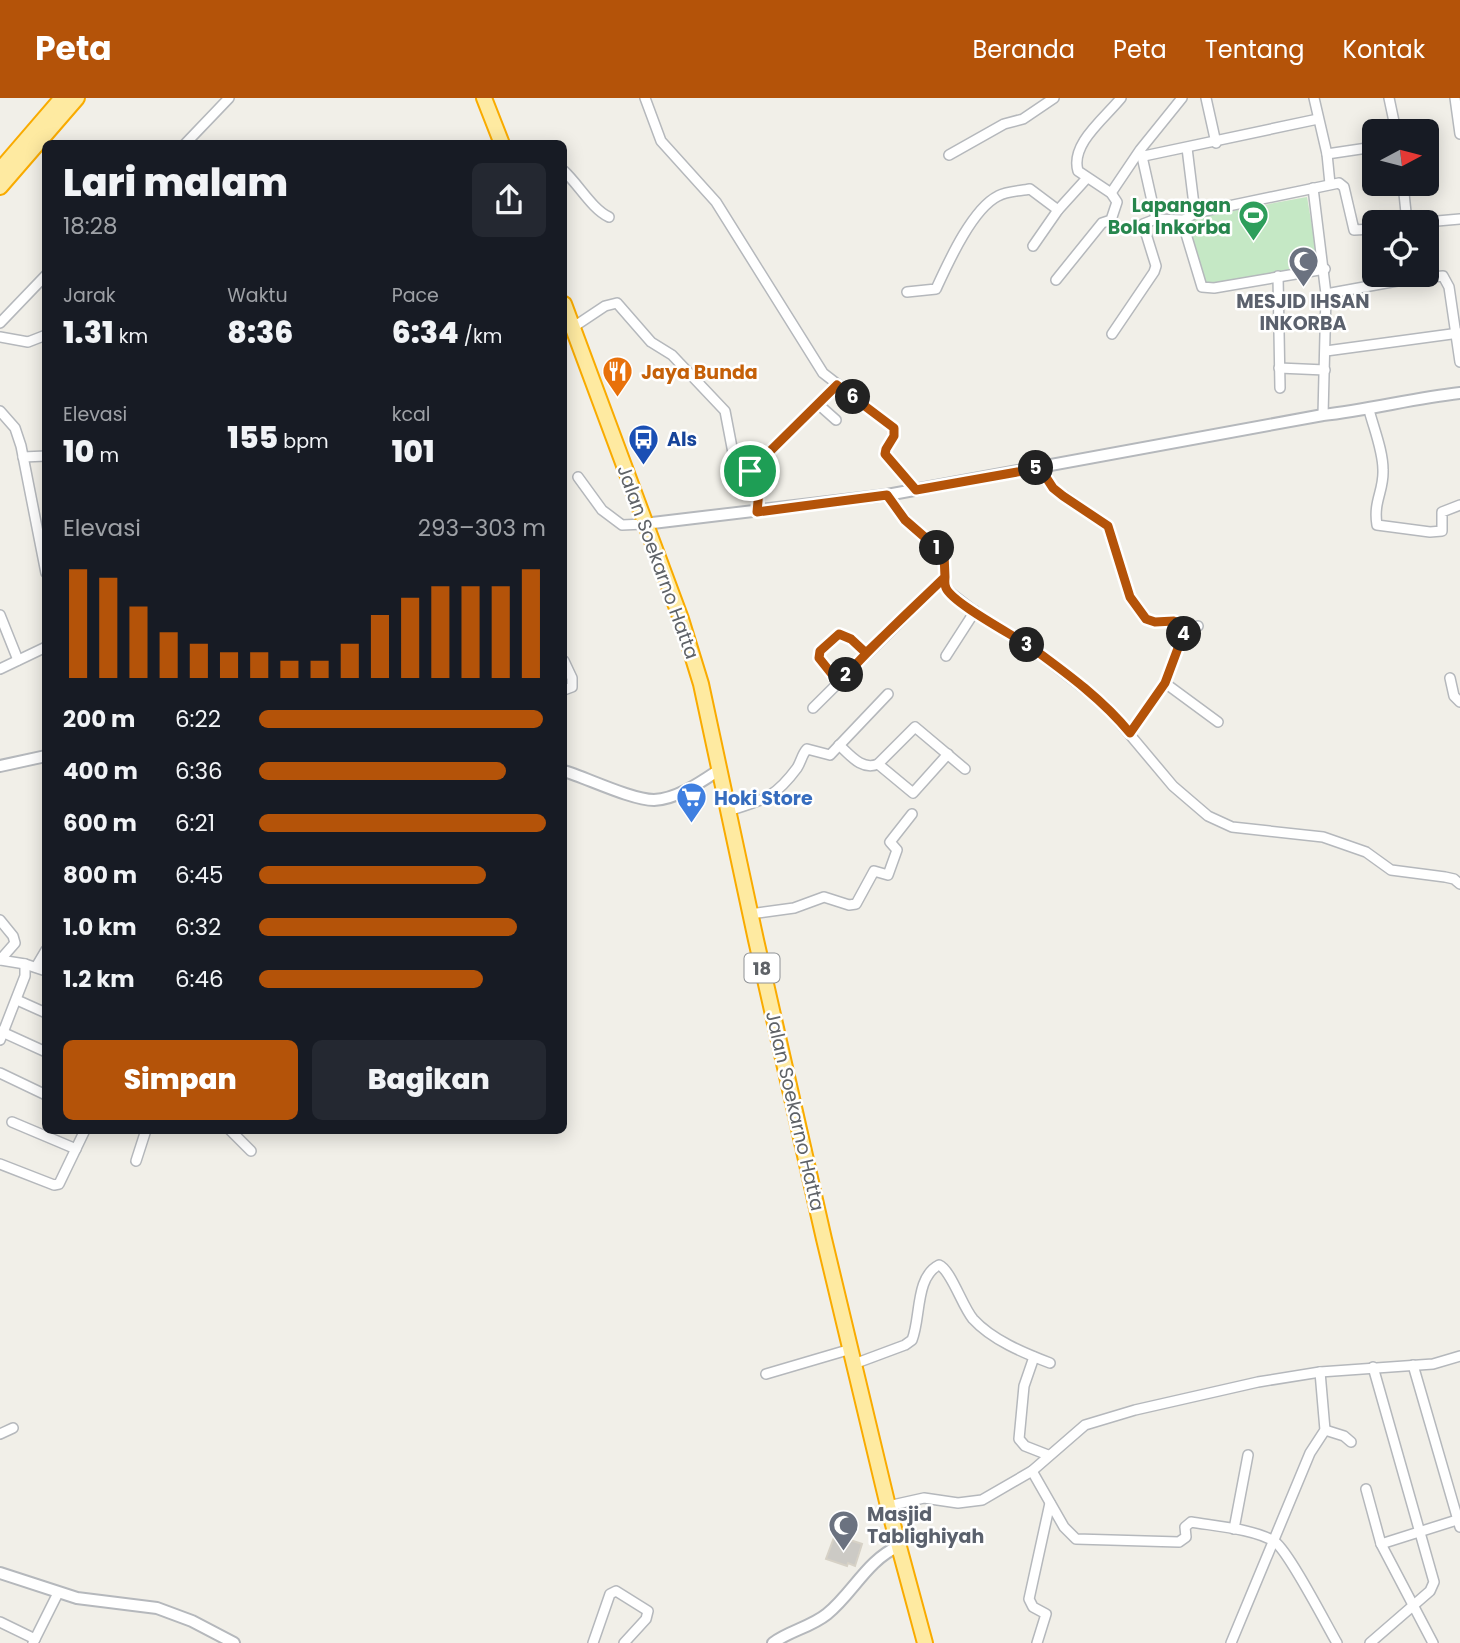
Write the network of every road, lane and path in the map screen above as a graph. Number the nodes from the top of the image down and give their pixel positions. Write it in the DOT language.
graph roads {
  1 [pos="62,98"];
  2 [pos="77,98"];
  3 [pos="229,98"];
  4 [pos="484,98"];
  5 [pos="645,98"];
  6 [pos="1054,98"];
  7 [pos="1121,98"];
  8 [pos="1182,98"];
  9 [pos="1206,98"];
  10 [pos="1314,98"];
  11 [pos="1389,98"];
  12 [pos="1455,98"];
  13 [pos="1318,119"];
  14 [pos="1393,119"];
  15 [pos="1460,134"];
  16 [pos="189,140"];
  17 [pos="500,140"];
  18 [pos="1216,143"];
  19 [pos="1187,148"];
  20 [pos="1362,149"];
  21 [pos="21,153"];
  22 [pos="1142,153"];
  23 [pos="1327,154"];
  24 [pos="950,155"];
  25 [pos="0,170"];
  26 [pos="567,174"];
  27 [pos="1087,178"];
  28 [pos="1331,184"];
  29 [pos="0,187"];
  30 [pos="1313,188"];
  31 [pos="1111,194"];
  32 [pos="1058,210"];
  33 [pos="1195,214"];
  34 [pos="609,217"];
  35 [pos="1156,219"];
  36 [pos="1184,219"];
  37 [pos="1460,219"];
  38 [pos="1439,221"];
  39 [pos="1362,230"];
  40 [pos="1033,246"];
  41 [pos="1325,269"];
  42 [pos="1439,275"];
  43 [pos="1278,276"];
  44 [pos="42,279"];
  45 [pos="1056,280"];
  46 [pos="1460,286"];
  47 [pos="1362,287"];
  48 [pos="1449,287"];
  49 [pos="907,292"];
  50 [pos="1326,294"];
  51 [pos="567,313"];
  52 [pos="0,323"];
  53 [pos="572,328"];
  54 [pos="1458,333"];
  55 [pos="1112,334"];
  56 [pos="0,337"];
  57 [pos="42,337"];
  58 [pos="1326,351"];
  59 [pos="1460,362"];
  60 [pos="1279,368"];
  61 [pos="1325,370"];
  62 [pos="837,385"];
  63 [pos="1280,388"];
  64 [pos="1460,393"];
  65 [pos="818,404"];
  66 [pos="1369,410"];
  67 [pos="0,411"];
  68 [pos="1323,415"];
  69 [pos="836,421"];
  70 [pos="42,456"];
  71 [pos="23,457"];
  72 [pos="1040,468"];
  73 [pos="750,471"];
  74 [pos="578,477"];
  75 [pos="916,490"];
  76 [pos="887,495"];
  77 [pos="1460,505"];
  78 [pos="757,512"];
  79 [pos="644,524"];
  80 [pos="42,553"];
  81 [pos="945,577"];
  82 [pos="975,611"];
  83 [pos="0,615"];
  84 [pos="42,649"];
  85 [pos="866,653"];
  86 [pos="946,656"];
  87 [pos="18,660"];
  88 [pos="567,667"];
  89 [pos="0,669"];
  90 [pos="1450,678"];
  91 [pos="839,683"];
  92 [pos="1165,683"];
  93 [pos="567,689"];
  94 [pos="888,694"];
  95 [pos="1460,702"];
  96 [pos="813,708"];
  97 [pos="1218,722"];
  98 [pos="1130,733"];
  99 [pos="839,745"];
  100 [pos="948,754"];
  101 [pos="42,757"];
  102 [pos="878,764"];
  103 [pos="0,766"];
  104 [pos="965,769"];
  105 [pos="719,770"];
  106 [pos="567,772"];
  107 [pos="728,811"];
  108 [pos="912,814"];
  109 [pos="1460,884"];
  110 [pos="750,914"];
  111 [pos="0,920"];
  112 [pos="42,957"];
  113 [pos="0,960"];
  114 [pos="25,964"];
  115 [pos="36,967"];
  116 [pos="42,969"];
  117 [pos="17,1000"];
  118 [pos="42,1011"];
  119 [pos="2,1035"];
  120 [pos="42,1050"];
  121 [pos="0,1073"];
  122 [pos="42,1093"];
  123 [pos="12,1122"];
  124 [pos="83,1134"];
  125 [pos="145,1134"];
  126 [pos="234,1134"];
  127 [pos="76,1149"];
  128 [pos="251,1151"];
  129 [pos="136,1161"];
  130 [pos="0,1164"];
  131 [pos="1460,1356"];
  132 [pos="852,1357"];
  133 [pos="1034,1357"];
  134 [pos="1050,1363"];
  135 [pos="1413,1365"];
  136 [pos="1373,1367"];
  137 [pos="1320,1372"];
  138 [pos="766,1374"];
  139 [pos="13,1427"];
  140 [pos="1325,1430"];
  141 [pos="0,1434"];
  142 [pos="1352,1442"];
  143 [pos="1048,1455"];
  144 [pos="1248,1455"];
  145 [pos="1032,1471"];
  146 [pos="1366,1489"];
  147 [pos="1050,1503"];
  148 [pos="888,1506"];
  149 [pos="1459,1522"];
  150 [pos="1234,1529"];
  151 [pos="1418,1531"];
  152 [pos="1273,1540"];
  153 [pos="1381,1544"];
  154 [pos="899,1546"];
  155 [pos="0,1573"];
  156 [pos="58,1593"];
  157 [pos="1413,1606"];
  158 [pos="0,1622"];
  159 [pos="785,1639"];
  160 [pos="34,1641"];
  161 [pos="234,1643"];
  162 [pos="593,1643"];
  163 [pos="624,1643"];
  164 [pos="773,1643"];
  165 [pos="925,1643"];
  166 [pos="1037,1643"];
  167 [pos="1231,1643"];
  168 [pos="1337,1643"];
  169 [pos="1370,1643"];
  170 [pos="1433,1643"];
  1 -- 21 [label="highway"];
  2 -- 21 [label="highway"];
  3 -- 16 [label="street"];
  4 -- 17 [label="highway"];
  5 -- 62 [label="street"];
  6 -- 24 [label="street"];
  7 -- 27 [label="street"];
  8 -- 22 [label="street"];
  9 -- 18 [label="street"];
  10 -- 13 [label="street"];
  11 -- 14 [label="street"];
  12 -- 15 [label="street"];
  13 -- 18 [label="street"];
  13 -- 23 [label="street"];
  18 -- 19 [label="street"];
  19 -- 22 [label="street"];
  19 -- 33 [label="street"];
  20 -- 23 [label="street"];
  21 -- 25 [label="highway"];
  21 -- 29 [label="highway"];
  22 -- 31 [label="street"];
  22 -- 35 [label="street"];
  23 -- 28 [label="street"];
  26 -- 34 [label="street"];
  27 -- 31 [label="street"];
  27 -- 32 [label="street"];
  28 -- 30 [label="street"];
  28 -- 39 [label="street"];
  30 -- 33 [label="street"];
  30 -- 41 [label="street"];
  31 -- 45 [label="street"];
  32 -- 40 [label="street"];
  32 -- 49 [label="street"];
  33 -- 36 [label="street"];
  35 -- 36 [label="street"];
  35 -- 55 [label="street"];
  36 -- 43 [label="street"];
  37 -- 38 [label="street"];
  41 -- 43 [label="street"];
  41 -- 50 [label="street"];
  42 -- 48 [label="street"];
  43 -- 60 [label="street"];
  44 -- 52 [label="street"];
  46 -- 48 [label="street"];
  47 -- 50 [label="street"];
  48 -- 54 [label="street"];
  50 -- 58 [label="street"];
  51 -- 53 [label="highway, Jalan Soekarno Hatta / 18"];
  53 -- 73 [label="street"];
  53 -- 79 [label="highway, Jalan Soekarno Hatta / 18"];
  54 -- 58 [label="street"];
  54 -- 59 [label="street"];
  56 -- 57 [label="street"];
  58 -- 61 [label="street"];
  60 -- 61 [label="street"];
  60 -- 63 [label="street"];
  61 -- 68 [label="street"];
  62 -- 65 [label="street"];
  62 -- 75 [label="street"];
  64 -- 66 [label="street"];
  65 -- 69 [label="street"];
  65 -- 73 [label="street"];
  66 -- 68 [label="street"];
  66 -- 77 [label="street"];
  67 -- 71 [label="street"];
  68 -- 72 [label="street"];
  70 -- 71 [label="street"];
  71 -- 80 [label="street"];
  72 -- 75 [label="street"];
  72 -- 92 [label="street"];
  73 -- 78 [label="street"];
  74 -- 79 [label="street"];
  75 -- 76 [label="street"];
  76 -- 78 [label="street"];
  76 -- 81 [label="street"];
  78 -- 79 [label="street"];
  79 -- 105 [label="highway, Jalan Soekarno Hatta / 18"];
  81 -- 82 [label="street"];
  81 -- 85 [label="street"];
  82 -- 86 [label="street"];
  82 -- 98 [label="street"];
  83 -- 87 [label="street"];
  84 -- 87 [label="street"];
  85 -- 91 [label="street"];
  85 -- 91 [label="street"];
  87 -- 89 [label="street"];
  88 -- 93 [label="street"];
  90 -- 95 [label="street"];
  91 -- 96 [label="street"];
  92 -- 97 [label="street"];
  92 -- 98 [label="street"];
  94 -- 99 [label="street"];
  98 -- 109 [label="street"];
  99 -- 102 [label="street"];
  99 -- 107 [label="street"];
  100 -- 102 [label="street"];
  100 -- 102 [label="street"];
  100 -- 104 [label="street"];
  101 -- 103 [label="street"];
  105 -- 106 [label="street"];
  105 -- 107 [label="highway, Jalan Soekarno Hatta / 18"];
  107 -- 110 [label="highway, Jalan Soekarno Hatta / 18"];
  108 -- 110 [label="street"];
  110 -- 132 [label="highway, Jalan Soekarno Hatta / 18"];
  111 -- 113 [label="street"];
  112 -- 115 [label="street"];
  113 -- 114 [label="street"];
  114 -- 115 [label="street"];
  114 -- 117 [label="street"];
  115 -- 116 [label="street"];
  117 -- 118 [label="street"];
  117 -- 119 [label="street"];
  119 -- 120 [label="street"];
  121 -- 122 [label="street"];
  123 -- 127 [label="street"];
  124 -- 127 [label="street"];
  125 -- 129 [label="street"];
  126 -- 128 [label="street"];
  127 -- 130 [label="street"];
  131 -- 135 [label="street"];
  132 -- 133 [label="street"];
  132 -- 138 [label="street"];
  132 -- 148 [label="highway, Jalan Soekarno Hatta / 18"];
  133 -- 134 [label="street"];
  133 -- 143 [label="street"];
  135 -- 136 [label="street"];
  135 -- 149 [label="street"];
  136 -- 137 [label="street"];
  136 -- 151 [label="street"];
  137 -- 140 [label="street"];
  137 -- 143 [label="street"];
  139 -- 141 [label="street"];
  140 -- 142 [label="street"];
  140 -- 152 [label="street"];
  143 -- 145 [label="street"];
  144 -- 150 [label="street"];
  145 -- 147 [label="street"];
  145 -- 148 [label="street"];
  146 -- 153 [label="street"];
  147 -- 150 [label="street"];
  147 -- 166 [label="street"];
  148 -- 154 [label="highway, Jalan Soekarno Hatta / 18"];
  149 -- 151 [label="street"];
  150 -- 152 [label="street"];
  151 -- 153 [label="street"];
  151 -- 157 [label="street"];
  152 -- 167 [label="street"];
  152 -- 168 [label="street"];
  153 -- 157 [label="street"];
  154 -- 159 [label="street"];
  154 -- 165 [label="highway, Jalan Soekarno Hatta / 18"];
  155 -- 156 [label="street"];
  156 -- 160 [label="street"];
  156 -- 161 [label="street"];
  157 -- 169 [label="street"];
  157 -- 170 [label="street"];
  158 -- 160 [label="street"];
  159 -- 164 [label="street"];
  162 -- 163 [label="street"];
}
